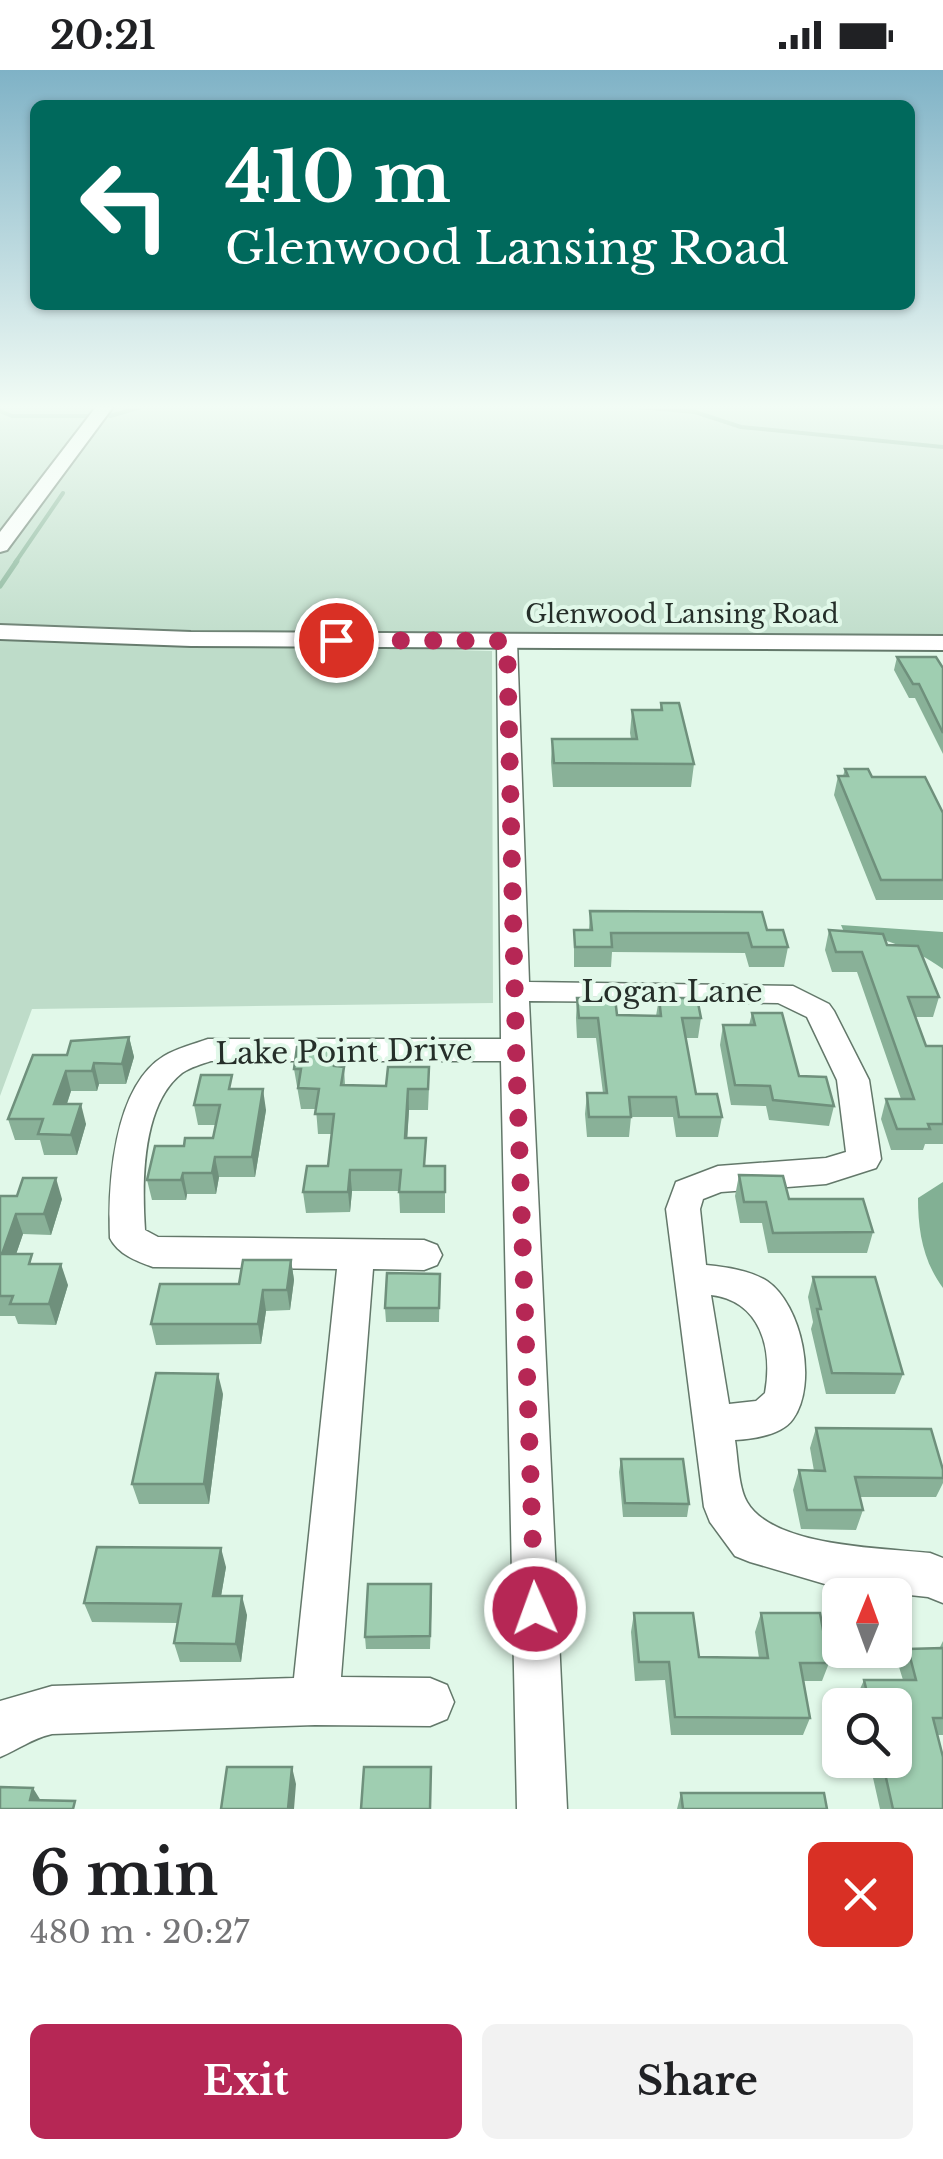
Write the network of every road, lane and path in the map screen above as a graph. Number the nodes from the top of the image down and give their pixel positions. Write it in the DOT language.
graph roads {
  1 [pos="44,488"];
  2 [pos="0,546"];
  3 [pos="0,632"];
  4 [pos="507,641"];
  5 [pos="943,643"];
  6 [pos="514,992"];
  7 [pos="516,1050"];
  8 [pos="356,1255"];
  9 [pos="424,1256"];
  10 [pos="690,1278"];
  11 [pos="712,1423"];
  12 [pos="943,1581"];
  13 [pos="316,1701"];
  14 [pos="430,1702"];
  15 [pos="0,1733"];
  16 [pos="542,1809"];
  1 -- 2 [label="main road"];
  3 -- 4 [label="main road, Glenwood Lansing Road"];
  4 -- 5 [label="main road, Glenwood Lansing Road"];
  4 -- 6 [label="street"];
  6 -- 7 [label="street"];
  6 -- 10 [label="street, Logan Lane"];
  7 -- 8 [label="street, Lake Point Drive"];
  7 -- 16 [label="street"];
  8 -- 9 [label="street, Lake Point Drive"];
  8 -- 13 [label="street"];
  10 -- 11 [label="street, Logan Lane"];
  10 -- 11 [label="street"];
  11 -- 12 [label="street, Logan Lane"];
  13 -- 14 [label="street"];
  13 -- 15 [label="street"];
}
